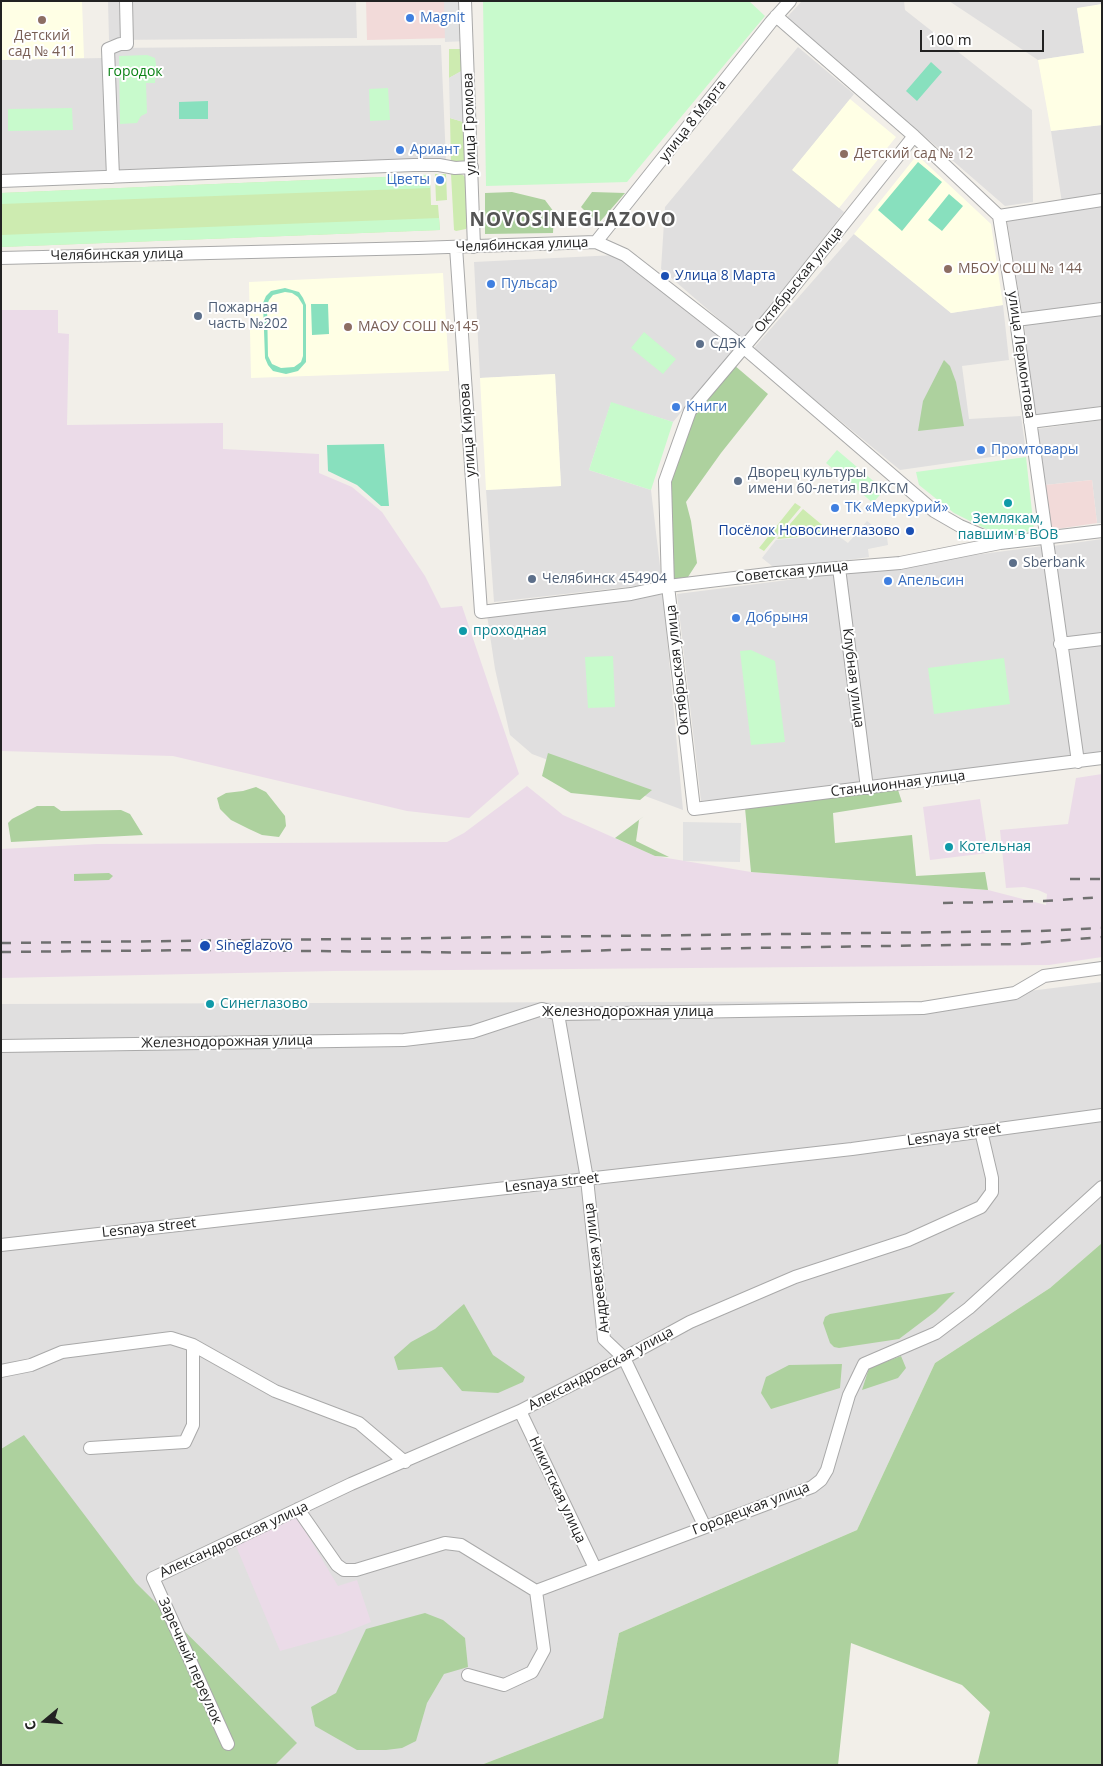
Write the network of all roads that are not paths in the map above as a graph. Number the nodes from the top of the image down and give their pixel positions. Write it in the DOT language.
graph roads {
  1 [pos="126,1"];
  2 [pos="465,1"];
  3 [pos="790,1"];
  4 [pos="776,16"];
  5 [pos="914,136"];
  6 [pos="472,167"];
  7 [pos="113,177"];
  8 [pos="1,181"];
  9 [pos="1102,200"];
  10 [pos="999,216"];
  11 [pos="596,242"];
  12 [pos="456,247"];
  13 [pos="474,247"];
  14 [pos="1,258"];
  15 [pos="1102,309"];
  16 [pos="1016,320"];
  17 [pos="744,347"];
  18 [pos="1102,413"];
  19 [pos="1030,422"];
  20 [pos="1102,531"];
  21 [pos="1046,539"];
  22 [pos="1000,543"];
  23 [pos="839,568"];
  24 [pos="668,586"];
  25 [pos="481,612"];
  26 [pos="1102,639"];
  27 [pos="1060,644"];
  28 [pos="1102,758"];
  29 [pos="1078,762"];
  30 [pos="867,788"];
  31 [pos="694,809"];
  32 [pos="1102,968"];
  33 [pos="558,1014"];
  34 [pos="1,1046"];
  35 [pos="1102,1115"];
  36 [pos="981,1131"];
  37 [pos="587,1179"];
  38 [pos="1102,1187"];
  39 [pos="1,1245"];
  40 [pos="193,1345"];
  41 [pos="624,1358"];
  42 [pos="1,1371"];
  43 [pos="520,1411"];
  44 [pos="90,1448"];
  45 [pos="405,1462"];
  46 [pos="298,1509"];
  47 [pos="704,1528"];
  48 [pos="595,1568"];
  49 [pos="153,1578"];
  50 [pos="536,1591"];
  51 [pos="468,1676"];
  52 [pos="228,1744"];
  1 -- 7 [label="street"];
  2 -- 6 [label="street, улица Громова"];
  3 -- 4 [label="street, улица 8 Марта"];
  4 -- 5 [label="street"];
  4 -- 11 [label="street, улица 8 Марта"];
  5 -- 10 [label="street"];
  5 -- 17 [label="street, Октябрьская улица"];
  6 -- 7 [label="street"];
  6 -- 13 [label="street, улица Громова"];
  7 -- 8 [label="street"];
  9 -- 10 [label="street"];
  10 -- 16 [label="street, улица Лермонтова"];
  11 -- 13 [label="street, Челябинская улица"];
  11 -- 17 [label="street, Челябинская улица"];
  12 -- 13 [label="street, Челябинская улица"];
  12 -- 14 [label="street, Челябинская улица"];
  12 -- 25 [label="street, улица Кирова"];
  15 -- 16 [label="street"];
  16 -- 19 [label="street, улица Лермонтова"];
  17 -- 22 [label="street, Челябинская улица"];
  17 -- 24 [label="street, Октябрьская улица"];
  18 -- 19 [label="street"];
  19 -- 21 [label="street, улица Лермонтова"];
  20 -- 21 [label="street, Советская улица"];
  21 -- 22 [label="street, Советская улица"];
  21 -- 27 [label="street, улица Лермонтова"];
  22 -- 23 [label="street, Советская улица"];
  23 -- 24 [label="street, Советская улица"];
  23 -- 30 [label="street, Клубная улица"];
  24 -- 25 [label="street, Советская улица"];
  24 -- 31 [label="street, Октябрьская улица"];
  26 -- 27 [label="street"];
  27 -- 29 [label="street, улица Лермонтова"];
  28 -- 29 [label="street, Станционная улица"];
  29 -- 30 [label="street, Станционная улица"];
  30 -- 31 [label="street, Станционная улица"];
  32 -- 33 [label="street, Железнодорожная улица"];
  33 -- 34 [label="street, Железнодорожная улица"];
  33 -- 37 [label="street, Андреевская улица"];
  35 -- 36 [label="street, Lesnaya street"];
  36 -- 37 [label="street, Lesnaya street"];
  36 -- 41 [label="street, Александровская улица"];
  37 -- 39 [label="street, Lesnaya street"];
  37 -- 41 [label="street, Андреевская улица"];
  38 -- 47 [label="street, Городецкая улица"];
  40 -- 42 [label="street"];
  40 -- 44 [label="street"];
  40 -- 45 [label="street"];
  41 -- 43 [label="street, Александровская улица"];
  41 -- 47 [label="street, Андреевская улица"];
  43 -- 45 [label="street, Александровская улица"];
  43 -- 48 [label="street, Никитская улица"];
  45 -- 46 [label="street, Александровская улица"];
  46 -- 49 [label="street, Александровская улица"];
  46 -- 50 [label="street"];
  47 -- 48 [label="street, Городецкая улица"];
  48 -- 50 [label="street, Городецкая улица"];
  49 -- 52 [label="street, Заречный переулок"];
  50 -- 51 [label="street"];
}
